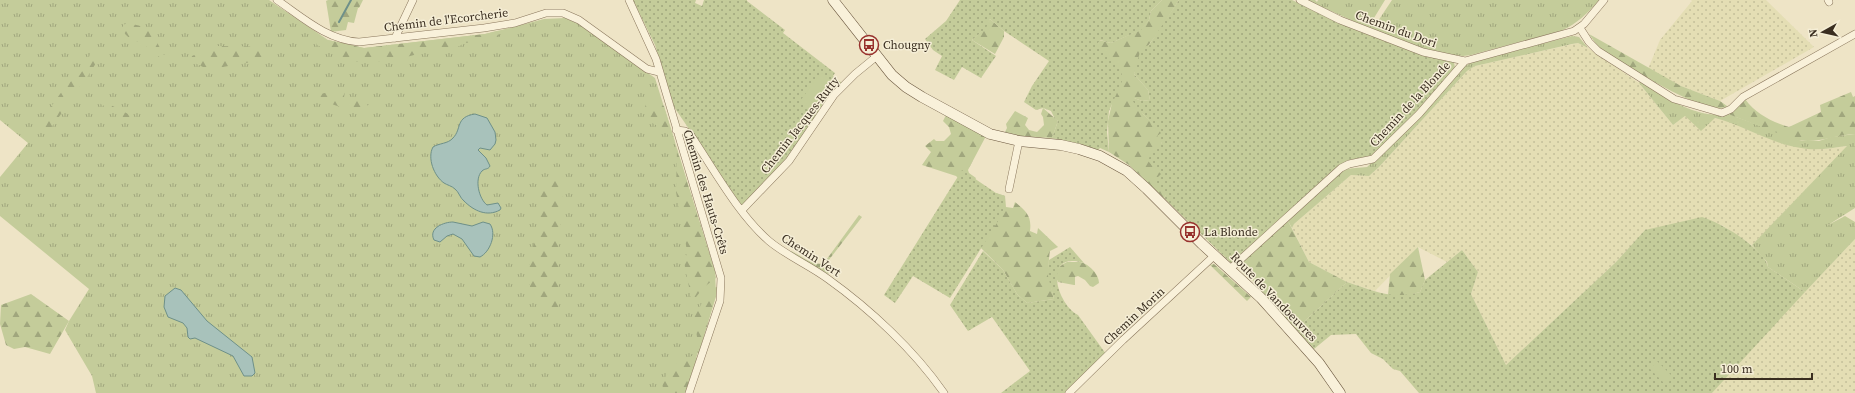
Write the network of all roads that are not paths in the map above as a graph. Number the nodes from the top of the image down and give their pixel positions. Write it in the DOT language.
graph roads {
  1 [pos="277,0"];
  2 [pos="413,0"];
  3 [pos="629,0"];
  4 [pos="833,0"];
  5 [pos="1300,0"];
  6 [pos="1604,0"];
  7 [pos="1580,28"];
  8 [pos="1855,34"];
  9 [pos="395,38"];
  10 [pos="877,56"];
  11 [pos="1465,61"];
  12 [pos="659,72"];
  13 [pos="676,130"];
  14 [pos="1019,141"];
  15 [pos="1009,190"];
  16 [pos="742,210"];
  17 [pos="1215,255"];
  18 [pos="1230,269"];
  19 [pos="689,393"];
  20 [pos="944,393"];
  21 [pos="1068,393"];
  22 [pos="1340,393"];
  1 -- 9 [label="street, Chemin de l'Ecorcherie"];
  2 -- 9 [label="street"];
  3 -- 12 [label="street, Chemin des Hauts-Crêts"];
  4 -- 10 [label="main road, Route de Vandoeuvres"];
  5 -- 11 [label="street, Chemin du Dori"];
  6 -- 7 [label="street, Chemin de la Blonde"];
  7 -- 8 [label="street"];
  7 -- 11 [label="street, Chemin de la Blonde"];
  9 -- 12 [label="street, Chemin de l'Ecorcherie"];
  10 -- 14 [label="main road, Route de Vandoeuvres"];
  10 -- 16 [label="street, Chemin Jacques-Rutty"];
  11 -- 18 [label="street, Chemin de la Blonde"];
  12 -- 13 [label="street, Chemin des Hauts-Crêts"];
  13 -- 16 [label="street, Chemin Vert"];
  13 -- 19 [label="street, Chemin des Hauts-Crêts"];
  14 -- 15 [label="street"];
  14 -- 17 [label="main road, Route de Vandoeuvres"];
  16 -- 20 [label="street, Chemin Vert"];
  17 -- 18 [label="main road, Route de Vandoeuvres"];
  17 -- 21 [label="street, Chemin Morin"];
  18 -- 22 [label="main road, Route de Vandoeuvres"];
}
